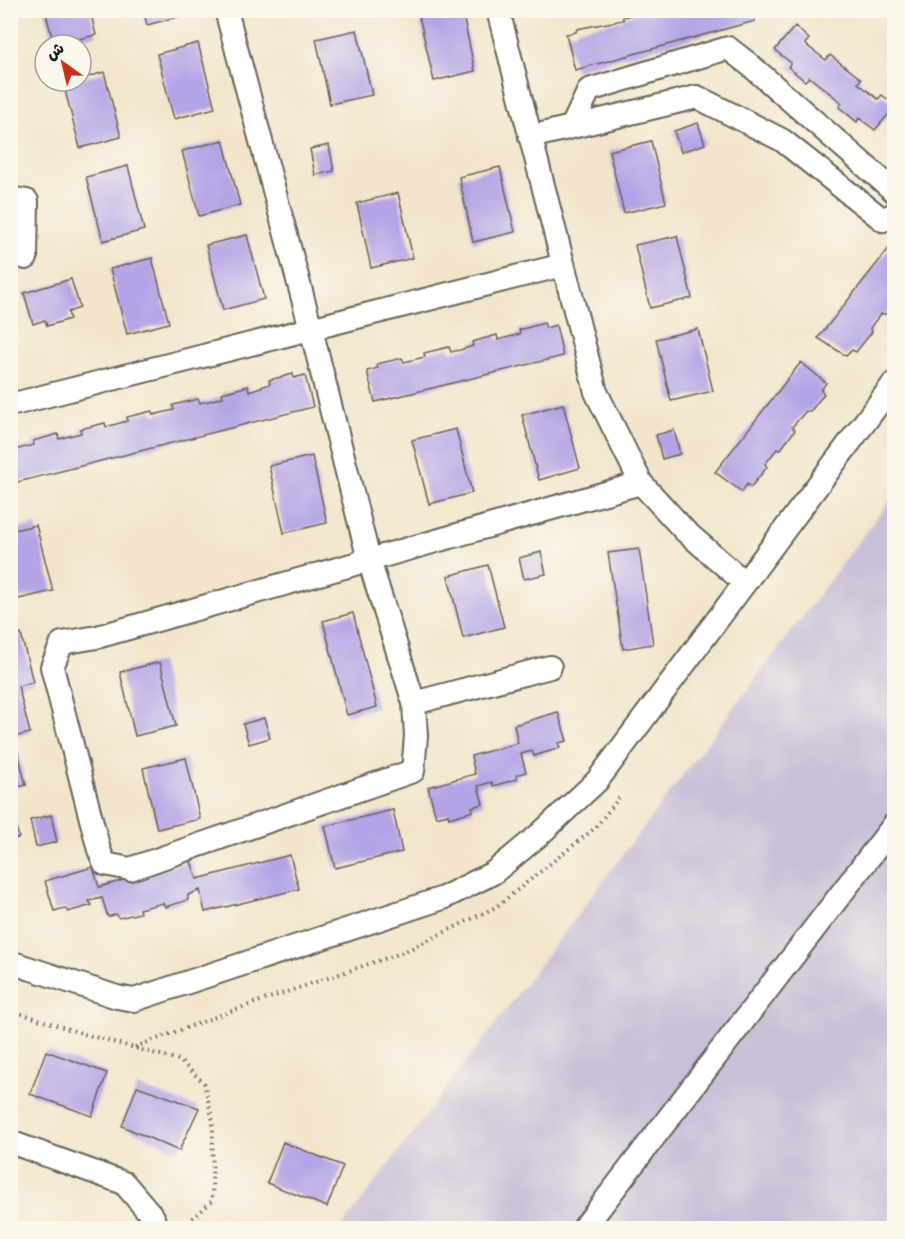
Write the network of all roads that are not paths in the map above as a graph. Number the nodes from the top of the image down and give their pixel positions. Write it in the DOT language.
graph roads {
  1 [pos="226,10"];
  2 [pos="498,10"];
  3 [pos="572,127"];
  4 [pos="530,137"];
  5 [pos="894,192"];
  6 [pos="10,198"];
  7 [pos="894,214"];
  8 [pos="26,258"];
  9 [pos="563,265"];
  10 [pos="311,329"];
  11 [pos="894,383"];
  12 [pos="10,405"];
  13 [pos="641,483"];
  14 [pos="369,560"];
  15 [pos="745,583"];
  16 [pos="550,667"];
  17 [pos="414,703"];
  18 [pos="894,825"];
  19 [pos="10,962"];
  20 [pos="10,1142"];
  21 [pos="154,1228"];
  22 [pos="584,1228"];
  1 -- 10 [label="street"];
  2 -- 4 [label="street"];
  3 -- 4 [label="street"];
  3 -- 5 [label="street"];
  3 -- 7 [label="street"];
  4 -- 9 [label="street"];
  6 -- 8 [label="street"];
  9 -- 10 [label="street"];
  9 -- 13 [label="street"];
  10 -- 12 [label="street"];
  10 -- 14 [label="street"];
  11 -- 15 [label="street"];
  13 -- 14 [label="street"];
  13 -- 15 [label="street"];
  14 -- 17 [label="street"];
  14 -- 17 [label="street"];
  15 -- 19 [label="street"];
  16 -- 17 [label="street"];
  18 -- 22 [label="street"];
  20 -- 21 [label="street"];
}
